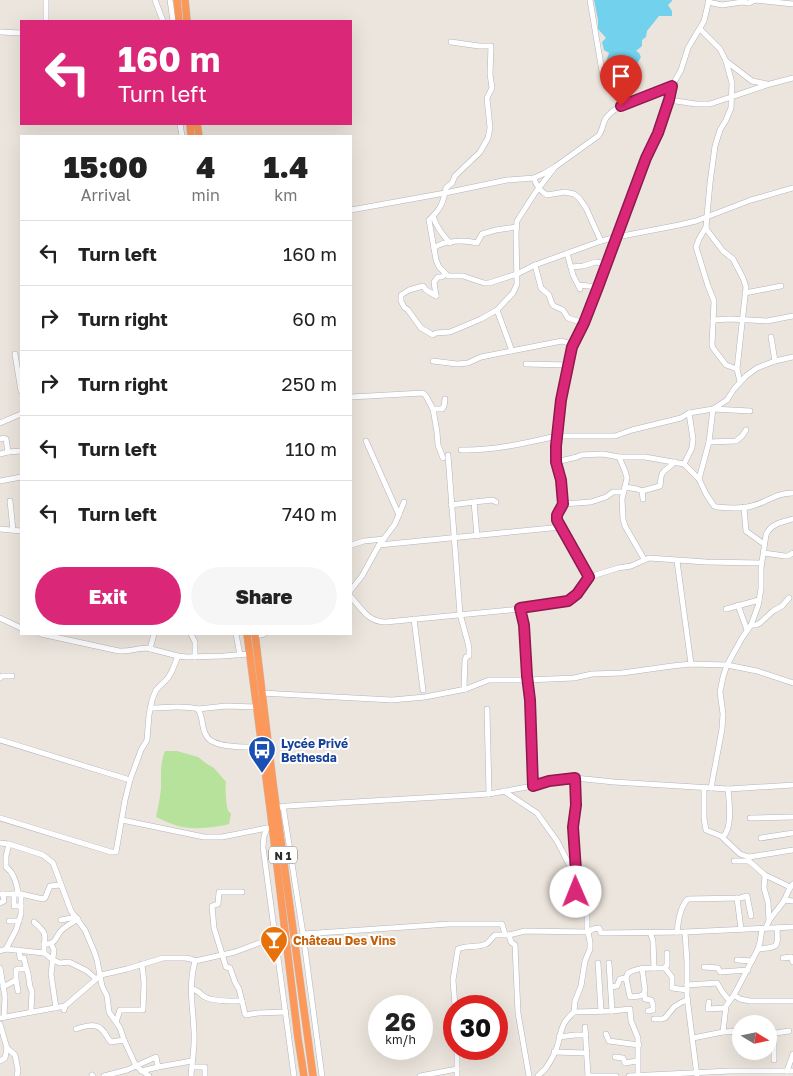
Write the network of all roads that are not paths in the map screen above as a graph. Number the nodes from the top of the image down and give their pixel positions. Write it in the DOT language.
graph roads {
  1 [pos="46,0"];
  2 [pos="155,0"];
  3 [pos="170,0"];
  4 [pos="177,0"];
  5 [pos="185,0"];
  6 [pos="590,0"];
  7 [pos="708,1"];
  8 [pos="742,1"];
  9 [pos="766,1"];
  10 [pos="793,4"];
  11 [pos="46,20"];
  12 [pos="163,20"];
  13 [pos="173,20"];
  14 [pos="179,20"];
  15 [pos="187,20"];
  16 [pos="700,30"];
  17 [pos="0,32"];
  18 [pos="20,33"];
  19 [pos="451,42"];
  20 [pos="726,61"];
  21 [pos="793,78"];
  22 [pos="770,84"];
  23 [pos="672,86"];
  24 [pos="731,98"];
  25 [pos="638,100"];
  26 [pos="669,100"];
  27 [pos="555,167"];
  28 [pos="534,178"];
  29 [pos="793,188"];
  30 [pos="539,189"];
  31 [pos="445,193"];
  32 [pos="352,210"];
  33 [pos="708,215"];
  34 [pos="433,216"];
  35 [pos="516,227"];
  36 [pos="706,227"];
  37 [pos="617,237"];
  38 [pos="601,241"];
  39 [pos="450,243"];
  40 [pos="434,248"];
  41 [pos="567,253"];
  42 [pos="608,264"];
  43 [pos="535,265"];
  44 [pos="571,267"];
  45 [pos="445,274"];
  46 [pos="517,274"];
  47 [pos="781,286"];
  48 [pos="598,287"];
  49 [pos="746,293"];
  50 [pos="497,310"];
  51 [pos="793,316"];
  52 [pos="713,320"];
  53 [pos="742,320"];
  54 [pos="584,323"];
  55 [pos="771,337"];
  56 [pos="572,347"];
  57 [pos="512,351"];
  58 [pos="15,354"];
  59 [pos="793,357"];
  60 [pos="433,361"];
  61 [pos="775,362"];
  62 [pos="526,364"];
  63 [pos="568,365"];
  64 [pos="737,369"];
  65 [pos="740,382"];
  66 [pos="20,385"];
  67 [pos="352,398"];
  68 [pos="445,399"];
  69 [pos="433,409"];
  70 [pos="713,409"];
  71 [pos="750,411"];
  72 [pos="689,413"];
  73 [pos="20,414"];
  74 [pos="0,423"];
  75 [pos="746,430"];
  76 [pos="557,436"];
  77 [pos="0,439"];
  78 [pos="366,441"];
  79 [pos="709,442"];
  80 [pos="461,450"];
  81 [pos="20,451"];
  82 [pos="8,452"];
  83 [pos="0,454"];
  84 [pos="619,457"];
  85 [pos="556,462"];
  86 [pos="675,462"];
  87 [pos="684,464"];
  88 [pos="20,477"];
  89 [pos="699,479"];
  90 [pos="0,481"];
  91 [pos="624,489"];
  92 [pos="642,491"];
  93 [pos="793,493"];
  94 [pos="643,499"];
  95 [pos="10,501"];
  96 [pos="404,502"];
  97 [pos="474,502"];
  98 [pos="496,502"];
  99 [pos="563,504"];
  100 [pos="451,505"];
  101 [pos="744,507"];
  102 [pos="399,515"];
  103 [pos="793,519"];
  104 [pos="562,527"];
  105 [pos="0,529"];
  106 [pos="13,530"];
  107 [pos="20,531"];
  108 [pos="477,536"];
  109 [pos="454,538"];
  110 [pos="384,539"];
  111 [pos="352,544"];
  112 [pos="764,544"];
  113 [pos="379,545"];
  114 [pos="793,552"];
  115 [pos="764,553"];
  116 [pos="644,559"];
  117 [pos="677,561"];
  118 [pos="761,563"];
  119 [pos="589,577"];
  120 [pos="352,589"];
  121 [pos="352,598"];
  122 [pos="789,598"];
  123 [pos="759,600"];
  124 [pos="738,605"];
  125 [pos="520,608"];
  126 [pos="726,610"];
  127 [pos="460,614"];
  128 [pos="0,618"];
  129 [pos="414,619"];
  130 [pos="751,625"];
  131 [pos="20,628"];
  132 [pos="747,630"];
  133 [pos="46,635"];
  134 [pos="154,635"];
  135 [pos="192,635"];
  136 [pos="236,635"];
  137 [pos="247,635"];
  138 [pos="255,635"];
  139 [pos="150,649"];
  140 [pos="249,654"];
  141 [pos="240,655"];
  142 [pos="178,656"];
  143 [pos="195,657"];
  144 [pos="691,664"];
  145 [pos="727,665"];
  146 [pos="12,676"];
  147 [pos="1,677"];
  148 [pos="527,680"];
  149 [pos="793,683"];
  150 [pos="466,689"];
  151 [pos="423,690"];
  152 [pos="262,693"];
  153 [pos="256,707"];
  154 [pos="150,708"];
  155 [pos="487,708"];
  156 [pos="198,709"];
  157 [pos="0,740"];
  158 [pos="262,747"];
  159 [pos="575,778"];
  160 [pos="130,780"];
  161 [pos="793,784"];
  162 [pos="533,786"];
  163 [pos="704,788"];
  164 [pos="711,788"];
  165 [pos="728,789"];
  166 [pos="504,791"];
  167 [pos="489,794"];
  168 [pos="277,807"];
  169 [pos="793,817"];
  170 [pos="0,818"];
  171 [pos="750,818"];
  172 [pos="122,820"];
  173 [pos="270,828"];
  174 [pos="793,833"];
  175 [pos="723,838"];
  176 [pos="762,838"];
  177 [pos="0,843"];
  178 [pos="10,844"];
  179 [pos="793,850"];
  180 [pos="6,856"];
  181 [pos="0,857"];
  182 [pos="749,859"];
  183 [pos="734,861"];
  184 [pos="576,871"];
  185 [pos="766,875"];
  186 [pos="61,885"];
  187 [pos="791,885"];
  188 [pos="242,892"];
  189 [pos="2,894"];
  190 [pos="18,894"];
  191 [pos="737,898"];
  192 [pos="784,900"];
  193 [pos="793,901"];
  194 [pos="0,903"];
  195 [pos="750,916"];
  196 [pos="77,918"];
  197 [pos="61,920"];
  198 [pos="9,921"];
  199 [pos="19,921"];
  200 [pos="769,921"];
  201 [pos="34,922"];
  202 [pos="793,927"];
  203 [pos="741,928"];
  204 [pos="764,928"];
  205 [pos="777,928"];
  206 [pos="588,932"];
  207 [pos="650,932"];
  208 [pos="677,932"];
  209 [pos="685,932"];
  210 [pos="303,934"];
  211 [pos="507,934"];
  212 [pos="275,938"];
  213 [pos="44,944"];
  214 [pos="51,944"];
  215 [pos="758,948"];
  216 [pos="2,949"];
  217 [pos="19,950"];
  218 [pos="26,951"];
  219 [pos="667,953"];
  220 [pos="44,954"];
  221 [pos="222,956"];
  222 [pos="24,958"];
  223 [pos="783,958"];
  224 [pos="53,960"];
  225 [pos="737,960"];
  226 [pos="195,961"];
  227 [pos="752,961"];
  228 [pos="598,962"];
  229 [pos="793,962"];
  230 [pos="609,963"];
  231 [pos="142,964"];
  232 [pos="704,967"];
  233 [pos="0,968"];
  234 [pos="642,968"];
  235 [pos="654,968"];
  236 [pos="665,968"];
  237 [pos="25,969"];
  238 [pos="748,970"];
  239 [pos="101,975"];
  240 [pos="29,978"];
  241 [pos="626,978"];
  242 [pos="96,979"];
  243 [pos="16,980"];
  244 [pos="610,980"];
  245 [pos="599,982"];
  246 [pos="3,987"];
  247 [pos="611,987"];
  248 [pos="687,987"];
  249 [pos="192,989"];
  250 [pos="18,990"];
  251 [pos="454,995"];
  252 [pos="643,995"];
  253 [pos="734,995"];
  254 [pos="688,1000"];
  255 [pos="729,1000"];
  256 [pos="242,1001"];
  257 [pos="793,1001"];
  258 [pos="709,1002"];
  259 [pos="56,1008"];
  260 [pos="725,1008"];
  261 [pos="601,1011"];
  262 [pos="612,1011"];
  263 [pos="32,1012"];
  264 [pos="286,1012"];
  265 [pos="574,1012"];
  266 [pos="648,1012"];
  267 [pos="2,1017"];
  268 [pos="654,1019"];
  269 [pos="116,1022"];
  270 [pos="585,1027"];
  271 [pos="0,1028"];
  272 [pos="76,1029"];
  273 [pos="732,1031"];
  274 [pos="790,1031"];
  275 [pos="722,1032"];
  276 [pos="778,1032"];
  277 [pos="606,1034"];
  278 [pos="586,1035"];
  279 [pos="559,1038"];
  280 [pos="693,1038"];
  281 [pos="124,1040"];
  282 [pos="639,1045"];
  283 [pos="7,1048"];
  284 [pos="554,1052"];
  285 [pos="587,1053"];
  286 [pos="793,1054"];
  287 [pos="615,1057"];
  288 [pos="457,1060"];
  289 [pos="0,1061"];
  290 [pos="637,1061"];
  291 [pos="192,1064"];
  292 [pos="136,1066"];
  293 [pos="158,1067"];
  294 [pos="457,1069"];
  295 [pos="141,1071"];
  296 [pos="790,1071"];
  297 [pos="697,1074"];
  298 [pos="781,1074"];
  299 [pos="18,1076"];
  300 [pos="104,1076"];
  301 [pos="149,1076"];
  302 [pos="191,1076"];
  303 [pos="205,1076"];
  304 [pos="294,1076"];
  305 [pos="304,1076"];
  306 [pos="313,1076"];
  307 [pos="322,1076"];
  308 [pos="420,1076"];
  309 [pos="457,1076"];
  310 [pos="529,1076"];
  311 [pos="538,1076"];
  312 [pos="588,1076"];
  313 [pos="616,1076"];
  314 [pos="629,1076"];
  315 [pos="638,1076"];
  1 -- 11 [label="street"];
  2 -- 12 [label="street"];
  3 -- 13 [label="street"];
  4 -- 14 [label="highway"];
  5 -- 15 [label="highway"];
  6 -- 25 [label="street"];
  7 -- 8 [label="street"];
  7 -- 16 [label="street"];
  8 -- 9 [label="street"];
  9 -- 10 [label="street"];
  16 -- 20 [label="street"];
  16 -- 23 [label="street"];
  17 -- 18 [label="street"];
  19 -- 31 [label="street"];
  20 -- 22 [label="street"];
  20 -- 24 [label="street"];
  21 -- 22 [label="street"];
  22 -- 24 [label="street"];
  23 -- 25 [label="street"];
  23 -- 26 [label="street"];
  24 -- 26 [label="street"];
  24 -- 33 [label="street"];
  25 -- 27 [label="street"];
  26 -- 37 [label="street"];
  27 -- 28 [label="street"];
  27 -- 30 [label="street"];
  28 -- 30 [label="street"];
  28 -- 31 [label="street"];
  29 -- 33 [label="street"];
  30 -- 35 [label="street"];
  30 -- 38 [label="street"];
  31 -- 32 [label="street"];
  31 -- 34 [label="street"];
  33 -- 36 [label="street"];
  33 -- 37 [label="street"];
  34 -- 39 [label="street"];
  34 -- 40 [label="street"];
  35 -- 39 [label="street"];
  35 -- 46 [label="street"];
  36 -- 49 [label="street"];
  36 -- 52 [label="street"];
  37 -- 38 [label="street"];
  37 -- 42 [label="street"];
  38 -- 41 [label="street"];
  39 -- 40 [label="street"];
  40 -- 45 [label="street"];
  41 -- 43 [label="street"];
  41 -- 44 [label="street"];
  42 -- 44 [label="street"];
  42 -- 48 [label="street"];
  43 -- 46 [label="street"];
  43 -- 54 [label="street"];
  44 -- 48 [label="street"];
  45 -- 46 [label="street"];
  45 -- 50 [label="street"];
  46 -- 50 [label="street"];
  47 -- 49 [label="street"];
  48 -- 54 [label="street"];
  49 -- 53 [label="street"];
  50 -- 57 [label="street"];
  51 -- 53 [label="street"];
  52 -- 53 [label="street"];
  52 -- 64 [label="street"];
  53 -- 64 [label="street"];
  54 -- 56 [label="street"];
  55 -- 61 [label="street"];
  56 -- 57 [label="street"];
  56 -- 63 [label="street"];
  57 -- 60 [label="street"];
  58 -- 66 [label="street"];
  59 -- 61 [label="street"];
  61 -- 65 [label="street"];
  62 -- 63 [label="street"];
  63 -- 76 [label="street"];
  64 -- 65 [label="street"];
  65 -- 70 [label="street"];
  67 -- 69 [label="street"];
  68 -- 69 [label="street"];
  69 -- 100 [label="street"];
  70 -- 71 [label="street"];
  70 -- 72 [label="street"];
  70 -- 79 [label="street"];
  72 -- 76 [label="street"];
  72 -- 87 [label="street"];
  73 -- 74 [label="street"];
  75 -- 79 [label="street"];
  76 -- 80 [label="street"];
  76 -- 85 [label="street"];
  77 -- 82 [label="street"];
  78 -- 102 [label="street"];
  79 -- 89 [label="street"];
  81 -- 82 [label="street"];
  82 -- 83 [label="street"];
  84 -- 85 [label="street"];
  84 -- 86 [label="street"];
  84 -- 91 [label="street"];
  85 -- 99 [label="street"];
  86 -- 87 [label="street"];
  86 -- 92 [label="street"];
  87 -- 89 [label="street"];
  88 -- 90 [label="street"];
  89 -- 101 [label="street"];
  91 -- 92 [label="street"];
  91 -- 99 [label="street"];
  91 -- 116 [label="street"];
  92 -- 94 [label="street"];
  93 -- 101 [label="street"];
  95 -- 106 [label="street"];
  96 -- 102 [label="street"];
  97 -- 98 [label="street"];
  97 -- 100 [label="street"];
  97 -- 108 [label="street"];
  99 -- 104 [label="street"];
  100 -- 109 [label="street"];
  101 -- 112 [label="street"];
  102 -- 110 [label="street"];
  103 -- 112 [label="street"];
  104 -- 108 [label="street"];
  104 -- 119 [label="street"];
  105 -- 106 [label="street"];
  106 -- 107 [label="street"];
  108 -- 109 [label="street"];
  109 -- 113 [label="street"];
  109 -- 127 [label="street"];
  110 -- 111 [label="street"];
  110 -- 113 [label="street"];
  112 -- 115 [label="street"];
  113 -- 120 [label="street"];
  114 -- 115 [label="street"];
  115 -- 118 [label="street"];
  116 -- 117 [label="street"];
  116 -- 119 [label="street"];
  117 -- 118 [label="street"];
  117 -- 144 [label="street"];
  118 -- 123 [label="street"];
  119 -- 125 [label="street"];
  121 -- 129 [label="street"];
  122 -- 130 [label="street"];
  123 -- 124 [label="street"];
  123 -- 130 [label="street"];
  124 -- 126 [label="street"];
  124 -- 132 [label="street"];
  125 -- 127 [label="street"];
  125 -- 148 [label="street"];
  127 -- 129 [label="street"];
  127 -- 150 [label="street"];
  128 -- 131 [label="street"];
  129 -- 151 [label="street"];
  130 -- 132 [label="street"];
  132 -- 145 [label="street"];
  133 -- 139 [label="street"];
  134 -- 139 [label="street"];
  135 -- 143 [label="street"];
  136 -- 141 [label="street"];
  137 -- 140 [label="highway, N 1"];
  138 -- 152 [label="highway, N 1"];
  139 -- 142 [label="street"];
  140 -- 141 [label="street"];
  140 -- 153 [label="highway, N 1"];
  141 -- 143 [label="street"];
  142 -- 143 [label="street"];
  142 -- 154 [label="street"];
  144 -- 145 [label="street"];
  144 -- 148 [label="street"];
  145 -- 149 [label="street"];
  145 -- 164 [label="street"];
  146 -- 147 [label="street"];
  148 -- 150 [label="street"];
  148 -- 162 [label="street"];
  150 -- 152 [label="street"];
  152 -- 168 [label="highway, N 1"];
  153 -- 156 [label="street"];
  153 -- 158 [label="highway, N 1"];
  154 -- 156 [label="street"];
  154 -- 160 [label="street"];
  155 -- 167 [label="street"];
  156 -- 158 [label="street"];
  157 -- 160 [label="street"];
  158 -- 168 [label="highway, N 1"];
  159 -- 162 [label="street"];
  159 -- 163 [label="street"];
  159 -- 184 [label="street"];
  160 -- 172 [label="street"];
  161 -- 165 [label="street"];
  162 -- 166 [label="street"];
  163 -- 164 [label="street"];
  163 -- 175 [label="street"];
  164 -- 165 [label="street"];
  165 -- 175 [label="street"];
  166 -- 167 [label="street"];
  166 -- 184 [label="street"];
  167 -- 168 [label="street"];
  168 -- 173 [label="highway, N 1"];
  168 -- 210 [label="street"];
  168 -- 306 [label="highway, N 1"];
  169 -- 171 [label="street"];
  170 -- 172 [label="street"];
  172 -- 173 [label="street"];
  173 -- 212 [label="street"];
  173 -- 305 [label="highway, N 1"];
  174 -- 176 [label="street"];
  175 -- 182 [label="street"];
  177 -- 178 [label="street"];
  178 -- 180 [label="street"];
  178 -- 186 [label="street"];
  179 -- 182 [label="street"];
  180 -- 181 [label="street"];
  180 -- 190 [label="street"];
  182 -- 183 [label="street"];
  182 -- 185 [label="street"];
  184 -- 206 [label="street"];
  185 -- 187 [label="street"];
  185 -- 200 [label="street"];
  186 -- 190 [label="street"];
  186 -- 196 [label="street"];
  187 -- 192 [label="street"];
  188 -- 221 [label="street"];
  189 -- 190 [label="street"];
  189 -- 194 [label="street"];
  190 -- 199 [label="street"];
  191 -- 195 [label="street"];
  191 -- 203 [label="street"];
  191 -- 208 [label="street"];
  192 -- 193 [label="street"];
  192 -- 200 [label="street"];
  196 -- 197 [label="street"];
  196 -- 214 [label="street"];
  196 -- 239 [label="street"];
  198 -- 199 [label="street"];
  199 -- 216 [label="street"];
  200 -- 204 [label="street"];
  201 -- 213 [label="street"];
  202 -- 205 [label="street"];
  203 -- 204 [label="street"];
  203 -- 209 [label="street"];
  204 -- 205 [label="street"];
  204 -- 215 [label="street"];
  205 -- 215 [label="street"];
  206 -- 207 [label="street"];
  206 -- 211 [label="street"];
  206 -- 265 [label="street"];
  207 -- 208 [label="street"];
  207 -- 235 [label="street"];
  208 -- 209 [label="street"];
  209 -- 248 [label="street"];
  210 -- 211 [label="street"];
  210 -- 307 [label="street"];
  211 -- 251 [label="street"];
  211 -- 310 [label="street"];
  212 -- 221 [label="street"];
  212 -- 264 [label="street"];
  213 -- 214 [label="street"];
  213 -- 220 [label="street"];
  214 -- 224 [label="street"];
  215 -- 227 [label="street"];
  216 -- 217 [label="street"];
  217 -- 218 [label="street"];
  217 -- 222 [label="street"];
  218 -- 220 [label="street"];
  218 -- 222 [label="street"];
  219 -- 236 [label="street"];
  220 -- 224 [label="street"];
  221 -- 226 [label="street"];
  221 -- 256 [label="street"];
  222 -- 237 [label="street"];
  223 -- 229 [label="street"];
  224 -- 242 [label="street"];
  224 -- 259 [label="street"];
  225 -- 227 [label="street"];
  226 -- 231 [label="street"];
  226 -- 249 [label="street"];
  227 -- 238 [label="street"];
  228 -- 245 [label="street"];
  230 -- 244 [label="street"];
  231 -- 239 [label="street"];
  231 -- 269 [label="street"];
  232 -- 238 [label="street"];
  233 -- 246 [label="street"];
  234 -- 235 [label="street"];
  234 -- 241 [label="street"];
  234 -- 252 [label="street"];
  235 -- 236 [label="street"];
  236 -- 248 [label="street"];
  237 -- 240 [label="street"];
  237 -- 243 [label="street"];
  238 -- 253 [label="street"];
  239 -- 242 [label="street"];
  239 -- 269 [label="street"];
  240 -- 243 [label="street"];
  240 -- 263 [label="street"];
  241 -- 247 [label="street"];
  241 -- 252 [label="street"];
  242 -- 259 [label="street"];
  243 -- 246 [label="street"];
  243 -- 250 [label="street"];
  244 -- 245 [label="street"];
  244 -- 247 [label="street"];
  245 -- 261 [label="street"];
  246 -- 267 [label="street"];
  247 -- 262 [label="street"];
  248 -- 254 [label="street"];
  248 -- 255 [label="street"];
  249 -- 256 [label="street"];
  249 -- 291 [label="street"];
  252 -- 266 [label="street"];
  253 -- 255 [label="street"];
  253 -- 257 [label="street"];
  254 -- 268 [label="street"];
  254 -- 280 [label="street"];
  255 -- 260 [label="street"];
  256 -- 264 [label="street"];
  258 -- 260 [label="street"];
  259 -- 263 [label="street"];
  260 -- 275 [label="street"];
  261 -- 262 [label="street"];
  261 -- 265 [label="street"];
  262 -- 282 [label="street"];
  263 -- 267 [label="street"];
  264 -- 304 [label="street"];
  265 -- 279 [label="street"];
  269 -- 281 [label="street"];
  270 -- 278 [label="street"];
  271 -- 283 [label="street"];
  272 -- 281 [label="street"];
  273 -- 275 [label="street"];
  274 -- 276 [label="street"];
  275 -- 280 [label="street"];
  277 -- 282 [label="street"];
  278 -- 279 [label="street"];
  278 -- 285 [label="street"];
  279 -- 284 [label="street"];
  280 -- 297 [label="street"];
  281 -- 292 [label="street"];
  282 -- 290 [label="street"];
  283 -- 289 [label="street"];
  283 -- 299 [label="street"];
  284 -- 285 [label="street"];
  284 -- 311 [label="street"];
  285 -- 312 [label="street"];
  286 -- 296 [label="street"];
  287 -- 290 [label="street"];
  288 -- 294 [label="street"];
  290 -- 315 [label="street"];
  291 -- 293 [label="street"];
  291 -- 302 [label="street"];
  291 -- 303 [label="street"];
  292 -- 293 [label="street"];
  292 -- 295 [label="street"];
  292 -- 300 [label="street"];
  293 -- 295 [label="street"];
  294 -- 308 [label="street"];
  294 -- 309 [label="street"];
  295 -- 301 [label="street"];
  296 -- 298 [label="street"];
  297 -- 298 [label="street"];
  297 -- 315 [label="street"];
  312 -- 313 [label="street"];
  314 -- 315 [label="street"];
}
